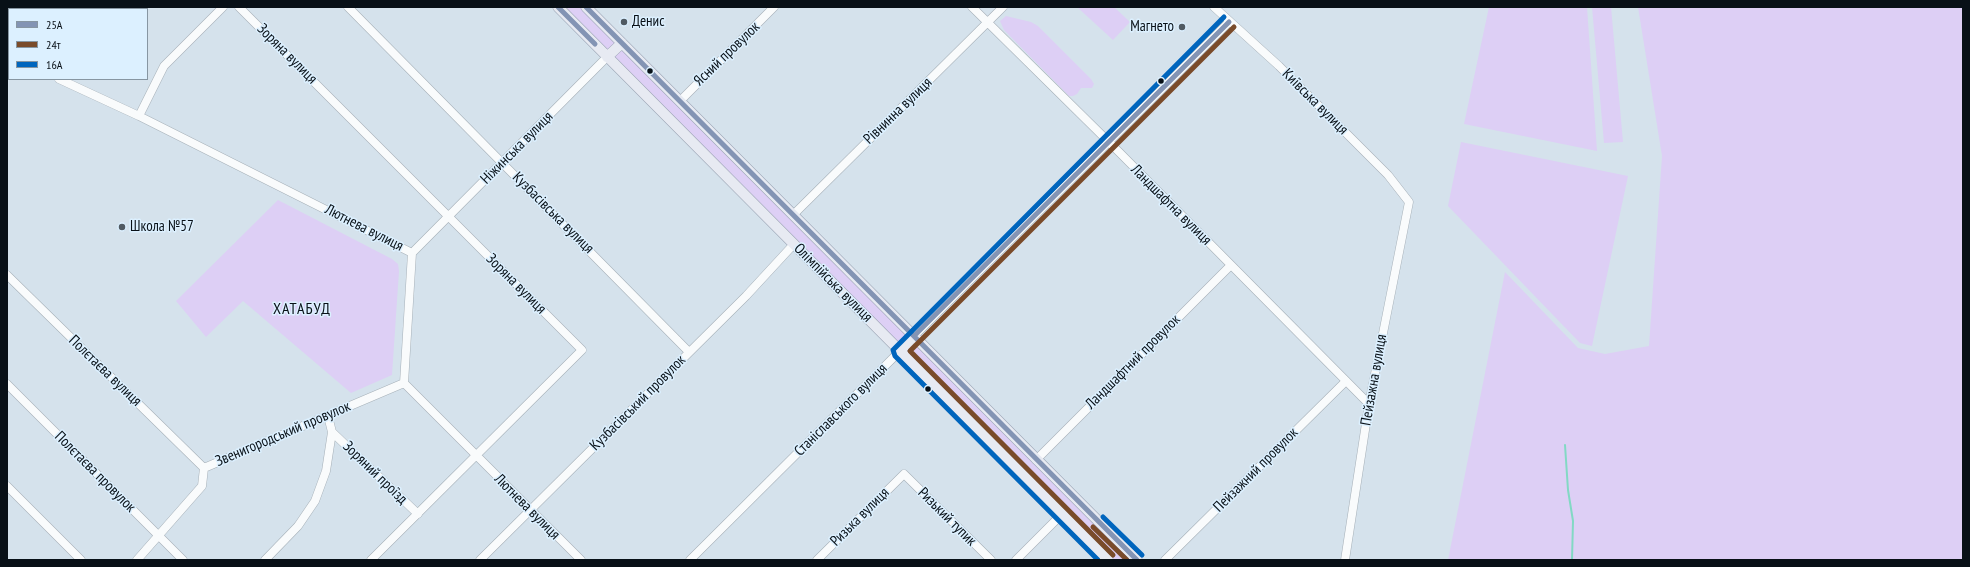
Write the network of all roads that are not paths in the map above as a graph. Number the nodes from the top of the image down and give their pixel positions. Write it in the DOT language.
graph roads {
  1 [pos="223,7"];
  2 [pos="239,7"];
  3 [pos="348,7"];
  4 [pos="558,7"];
  5 [pos="586,7"];
  6 [pos="774,7"];
  7 [pos="972,7"];
  8 [pos="1003,7"];
  9 [pos="1214,7"];
  10 [pos="987,22"];
  11 [pos="1229,22"];
  12 [pos="622,43"];
  13 [pos="608,57"];
  14 [pos="62,80"];
  15 [pos="680,101"];
  16 [pos="139,116"];
  17 [pos="1109,142"];
  18 [pos="503,162"];
  19 [pos="1409,202"];
  20 [pos="793,216"];
  21 [pos="448,217"];
  22 [pos="794,244"];
  23 [pos="412,253"];
  24 [pos="1231,265"];
  25 [pos="7,275"];
  26 [pos="914,336"];
  27 [pos="900,351"];
  28 [pos="689,352"];
  29 [pos="1346,381"];
  30 [pos="404,383"];
  31 [pos="7,384"];
  32 [pos="1369,404"];
  33 [pos="328,416"];
  34 [pos="332,432"];
  35 [pos="476,456"];
  36 [pos="1036,460"];
  37 [pos="204,468"];
  38 [pos="904,474"];
  39 [pos="7,486"];
  40 [pos="530,510"];
  41 [pos="1063,513"];
  42 [pos="418,514"];
  43 [pos="159,536"];
  44 [pos="80,560"];
  45 [pos="137,560"];
  46 [pos="183,560"];
  47 [pos="265,560"];
  48 [pos="372,560"];
  49 [pos="480,560"];
  50 [pos="581,560"];
  51 [pos="690,560"];
  52 [pos="817,560"];
  53 [pos="991,560"];
  54 [pos="1016,560"];
  55 [pos="1108,560"];
  56 [pos="1137,560"];
  57 [pos="1165,560"];
  58 [pos="1345,560"];
  1 -- 16 [label="street"];
  2 -- 21 [label="street, Зоряна вулиця"];
  3 -- 18 [label="street, Кузбасівська вулиця"];
  4 -- 13 [label="main road, Олімпійська вулиця"];
  5 -- 12 [label="main road, Олімпійська вулиця"];
  6 -- 15 [label="street, Ясний провулок"];
  7 -- 10 [label="street, Ландшафтна вулиця"];
  8 -- 10 [label="street, Рівнинна вулиця"];
  9 -- 11 [label="street, Київська вулиця"];
  10 -- 17 [label="street, Ландшафтна вулиця"];
  10 -- 20 [label="street, Рівнинна вулиця"];
  11 -- 17 [label="street, Станіславського вулиця"];
  11 -- 19 [label="street, Київська вулиця"];
  12 -- 13 [label="main road, Ніжинська вулиця"];
  12 -- 15 [label="main road, Олімпійська вулиця"];
  13 -- 18 [label="street, Ніжинська вулиця"];
  13 -- 22 [label="main road, Олімпійська вулиця"];
  14 -- 16 [label="street, Лютнева вулиця"];
  15 -- 20 [label="main road, Олімпійська вулиця"];
  16 -- 23 [label="street, Лютнева вулиця"];
  17 -- 24 [label="street, Ландшафтна вулиця"];
  17 -- 26 [label="street, Станіславського вулиця"];
  18 -- 21 [label="street, Ніжинська вулиця"];
  18 -- 28 [label="street, Кузбасівська вулиця"];
  19 -- 32 [label="street, Пейзажна вулиця"];
  20 -- 26 [label="main road, Олімпійська вулиця"];
  21 -- 23 [label="street, Ніжинська вулиця"];
  21 -- 35 [label="street, Зоряна вулиця"];
  22 -- 27 [label="main road, Олімпійська вулиця"];
  22 -- 28 [label="street, Кузбасівський провулок"];
  23 -- 30 [label="street, Лютнева вулиця"];
  24 -- 29 [label="street, Ландшафтна вулиця"];
  24 -- 36 [label="street, Ландшафтний провулок"];
  25 -- 37 [label="street, Полєтаєва вулиця"];
  26 -- 27 [label="main road, Станіславського вулиця"];
  26 -- 36 [label="main road, Олімпійська вулиця"];
  27 -- 41 [label="main road, Олімпійська вулиця"];
  27 -- 51 [label="street, Станіславського вулиця"];
  28 -- 40 [label="street, Кузбасівський провулок"];
  29 -- 32 [label="street, Ландшафтна вулиця"];
  29 -- 57 [label="street, Пейзажний провулок"];
  30 -- 33 [label="street, Звенигородський провулок"];
  30 -- 35 [label="street, Лютнева вулиця"];
  31 -- 43 [label="street, Полєтаєва провулок"];
  32 -- 58 [label="street, Пейзажна вулиця"];
  33 -- 34 [label="street"];
  33 -- 37 [label="street, Звенигородський провулок"];
  34 -- 42 [label="street, Зоряний проїзд"];
  34 -- 47 [label="street"];
  35 -- 40 [label="street, Лютнева вулиця"];
  35 -- 42 [label="street, Зоряна вулиця"];
  36 -- 56 [label="main road, Олімпійська вулиця"];
  37 -- 43 [label="street, Звенигородський провулок"];
  38 -- 52 [label="street, Ризька вулиця"];
  38 -- 53 [label="street, Ризький тупик"];
  39 -- 44 [label="street"];
  40 -- 49 [label="street, Кузбасівський провулок"];
  40 -- 50 [label="street, Лютнева вулиця"];
  41 -- 54 [label="street"];
  41 -- 55 [label="main road, Олімпійська вулиця"];
  42 -- 48 [label="street, Зоряна вулиця"];
  43 -- 45 [label="street, Звенигородський провулок"];
  43 -- 46 [label="street, Полєтаєва провулок"];
}
